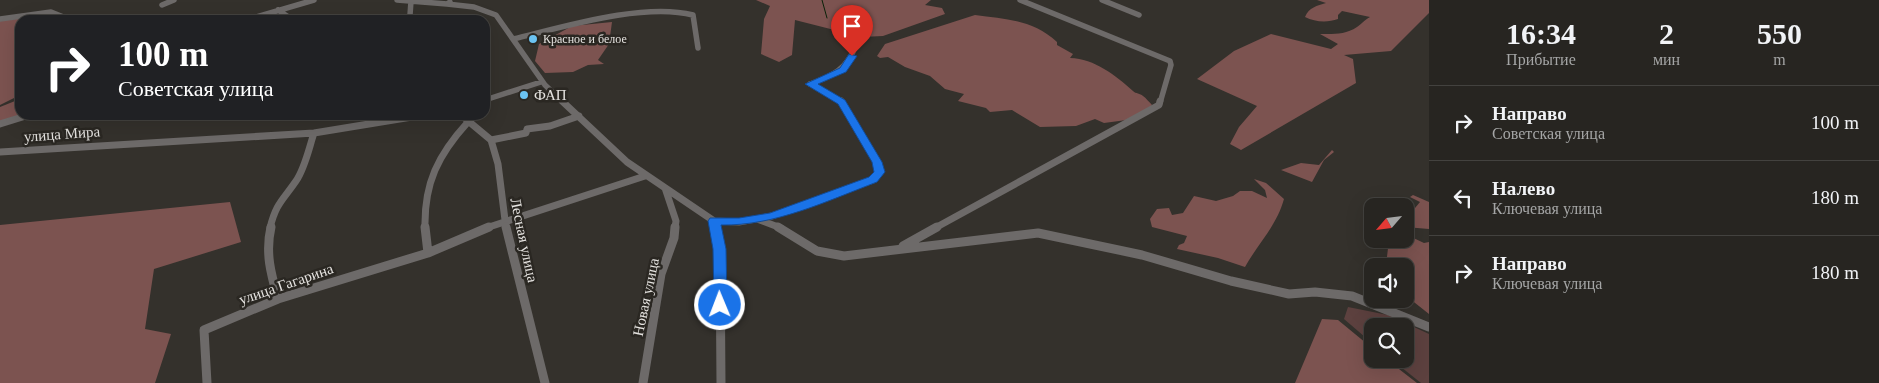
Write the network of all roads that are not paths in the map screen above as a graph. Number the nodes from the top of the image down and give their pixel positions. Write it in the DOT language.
graph roads {
  1 [pos="174,0"];
  2 [pos="314,0"];
  3 [pos="397,0"];
  4 [pos="1020,0"];
  5 [pos="1102,0"];
  6 [pos="411,1"];
  7 [pos="449,2"];
  8 [pos="162,5"];
  9 [pos="278,10"];
  10 [pos="29,15"];
  11 [pos="58,15"];
  12 [pos="262,15"];
  13 [pos="284,15"];
  14 [pos="410,15"];
  15 [pos="1139,15"];
  16 [pos="15,17"];
  17 [pos="0,19"];
  18 [pos="513,39"];
  19 [pos="856,45"];
  20 [pos="698,48"];
  21 [pos="541,82"];
  22 [pos="490,98"];
  23 [pos="579,116"];
  24 [pos="15,119"];
  25 [pos="393,120"];
  26 [pos="468,122"];
  27 [pos="0,124"];
  28 [pos="314,133"];
  29 [pos="491,140"];
  30 [pos="0,152"];
  31 [pos="645,176"];
  32 [pos="665,188"];
  33 [pos="757,219"];
  34 [pos="504,221"];
  35 [pos="714,221"];
  36 [pos="899,248"];
  37 [pos="428,252"];
  38 [pos="278,299"];
  39 [pos="1429,327"];
  40 [pos="207,383"];
  41 [pos="545,383"];
  42 [pos="643,383"];
  43 [pos="721,383"];
  1 -- 8 [label="street"];
  2 -- 9 [label="street"];
  3 -- 6 [label="street"];
  4 -- 36 [label="street"];
  5 -- 15 [label="street"];
  6 -- 7 [label="street"];
  6 -- 14 [label="street"];
  7 -- 18 [label="street"];
  9 -- 12 [label="street"];
  9 -- 13 [label="street"];
  10 -- 11 [label="street"];
  16 -- 17 [label="street"];
  18 -- 20 [label="street"];
  18 -- 21 [label="street"];
  19 -- 33 [label="street"];
  21 -- 22 [label="street"];
  21 -- 23 [label="street"];
  23 -- 29 [label="street"];
  23 -- 31 [label="street"];
  24 -- 27 [label="street"];
  25 -- 28 [label="street, улица Мира"];
  26 -- 29 [label="street"];
  26 -- 37 [label="street"];
  28 -- 30 [label="street, улица Мира"];
  28 -- 38 [label="street"];
  29 -- 34 [label="street, Лесная улица"];
  31 -- 32 [label="street"];
  31 -- 34 [label="street, улица Гагарина"];
  32 -- 35 [label="street"];
  32 -- 42 [label="street, Новая улица"];
  33 -- 35 [label="street"];
  33 -- 36 [label="street"];
  34 -- 37 [label="street, улица Гагарина"];
  34 -- 41 [label="street, Лесная улица"];
  35 -- 43 [label="street"];
  36 -- 39 [label="street"];
  37 -- 38 [label="street, улица Гагарина"];
  38 -- 40 [label="street, улица Гагарина"];
}
